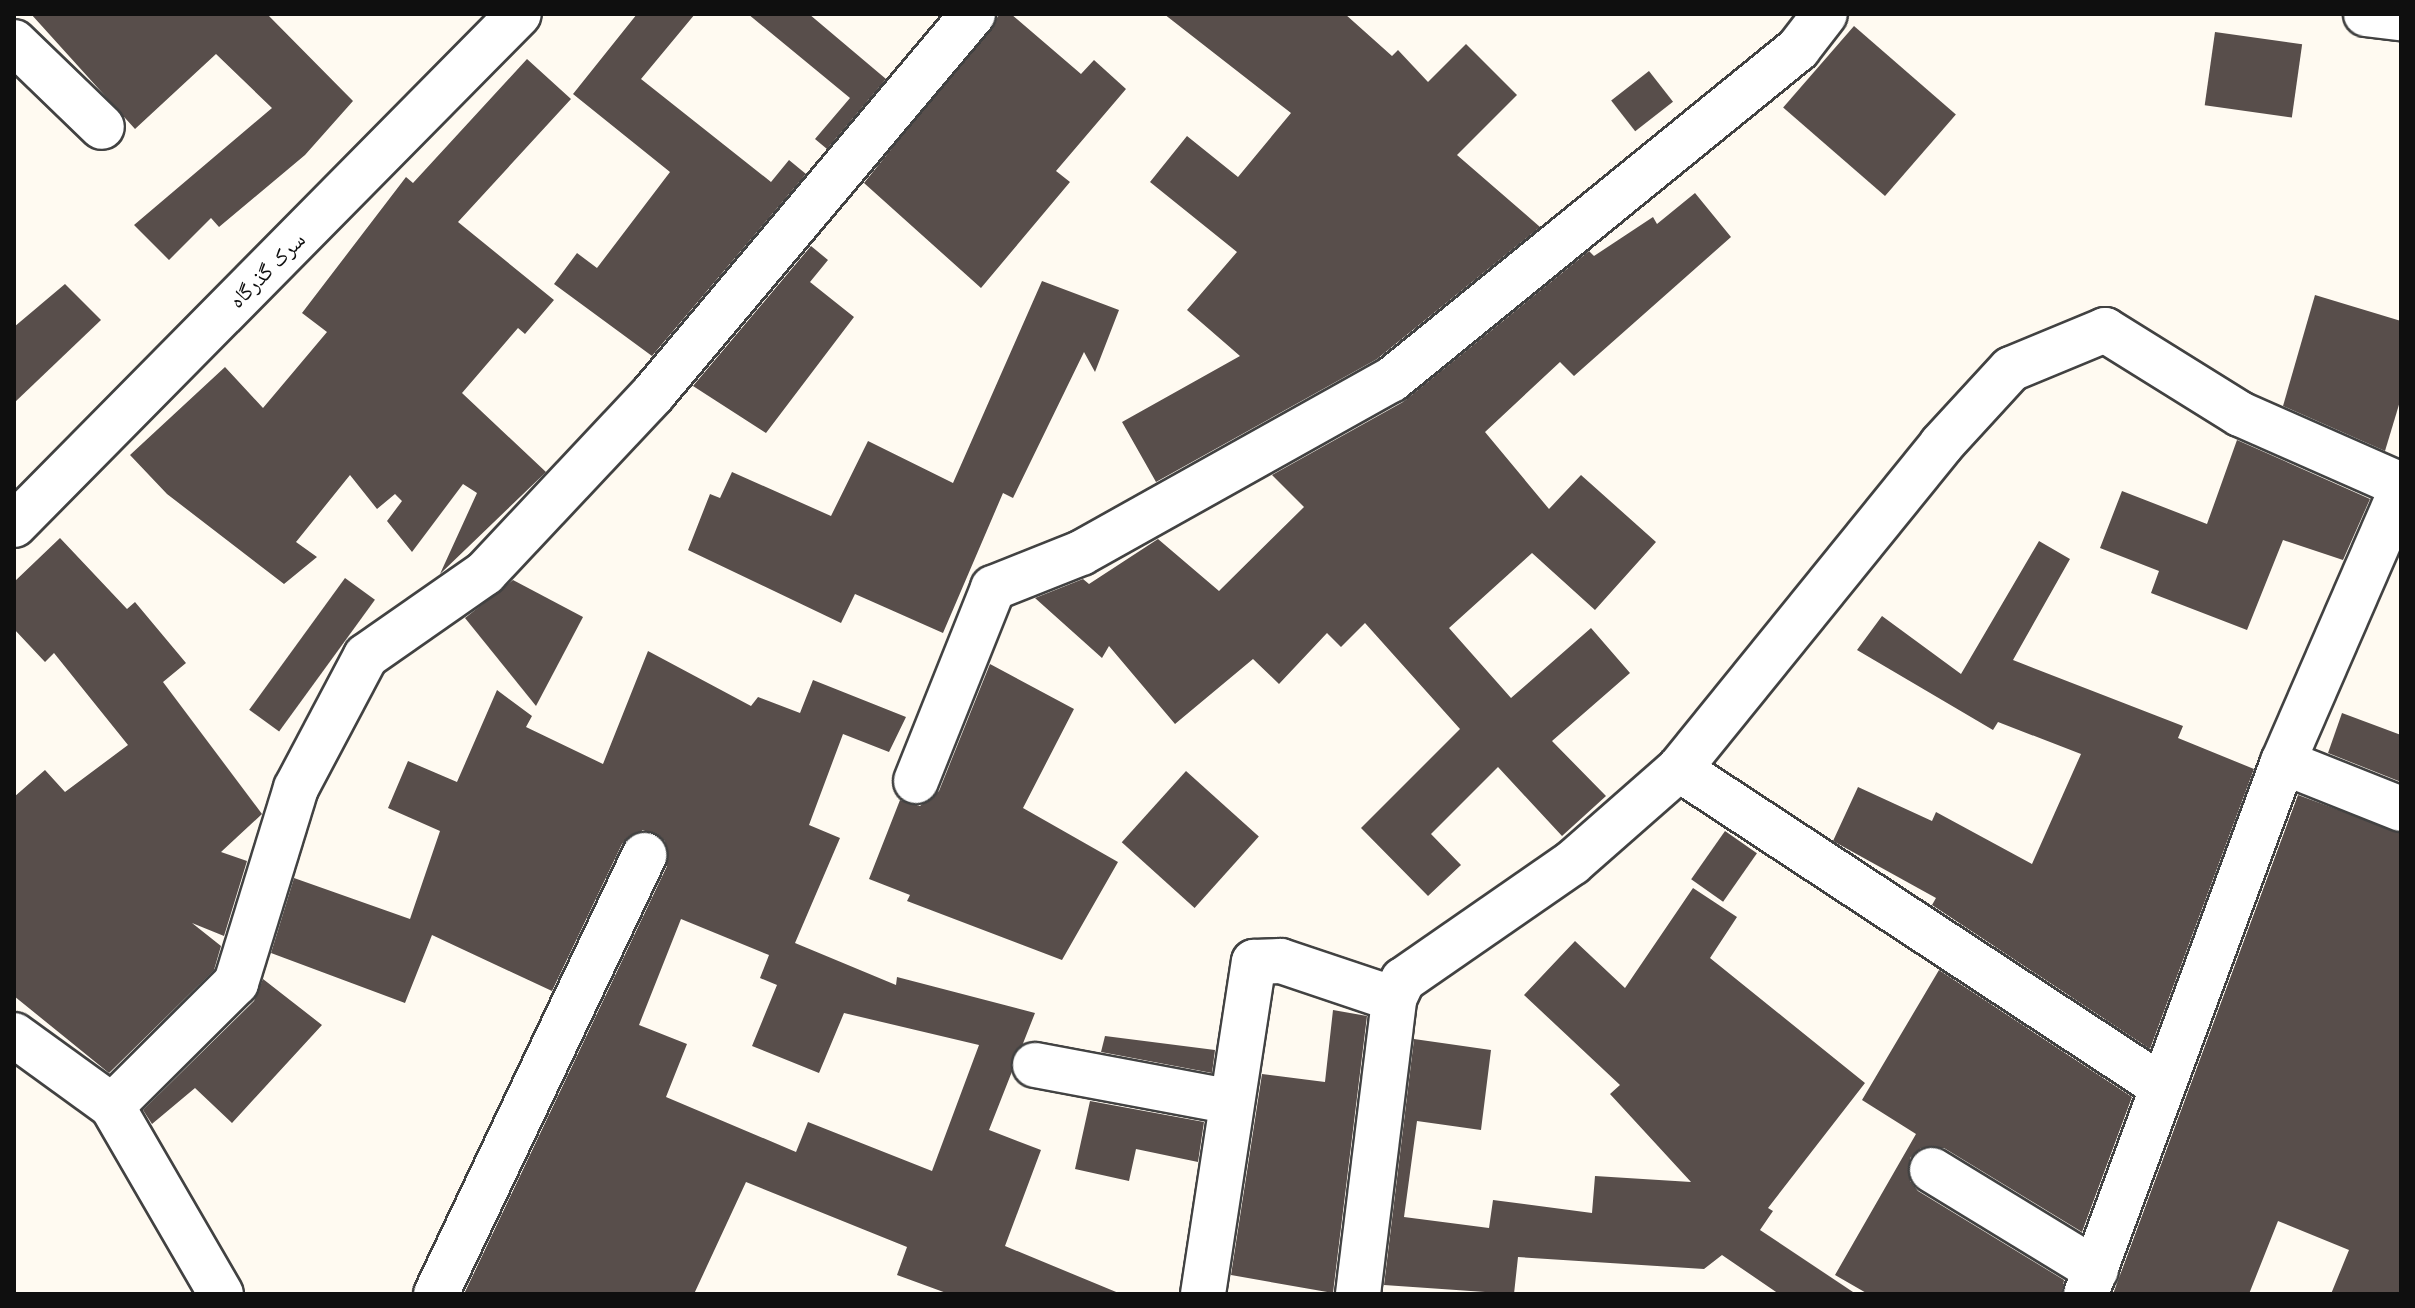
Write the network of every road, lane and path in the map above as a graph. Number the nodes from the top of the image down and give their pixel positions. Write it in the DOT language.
graph roads {
  1 [pos="519,14"];
  2 [pos="973,14"];
  3 [pos="1825,14"];
  4 [pos="2366,14"];
  5 [pos="2401,18"];
  6 [pos="14,42"];
  7 [pos="102,127"];
  8 [pos="2401,487"];
  9 [pos="14,525"];
  10 [pos="2283,762"];
  11 [pos="1679,769"];
  12 [pos="916,781"];
  13 [pos="2401,809"];
  14 [pos="644,855"];
  15 [pos="1394,999"];
  16 [pos="14,1035"];
  17 [pos="1035,1065"];
  18 [pos="2158,1084"];
  19 [pos="1232,1102"];
  20 [pos="112,1106"];
  21 [pos="1932,1170"];
  22 [pos="2091,1282"];
  23 [pos="221,1294"];
  24 [pos="436,1294"];
  25 [pos="1203,1294"];
  26 [pos="1358,1294"];
  1 -- 9 [label="street, سرک گذرگاه"];
  2 -- 20 [label="street"];
  3 -- 12 [label="street"];
  4 -- 5 [label="street"];
  6 -- 7 [label="street"];
  8 -- 10 [label="street"];
  8 -- 11 [label="street"];
  10 -- 13 [label="street"];
  10 -- 18 [label="street"];
  11 -- 15 [label="street"];
  11 -- 18 [label="street"];
  14 -- 24 [label="street"];
  15 -- 19 [label="street"];
  15 -- 26 [label="street"];
  16 -- 20 [label="street"];
  17 -- 19 [label="street"];
  18 -- 22 [label="street"];
  19 -- 25 [label="street"];
  20 -- 23 [label="street"];
  21 -- 22 [label="street"];
}
